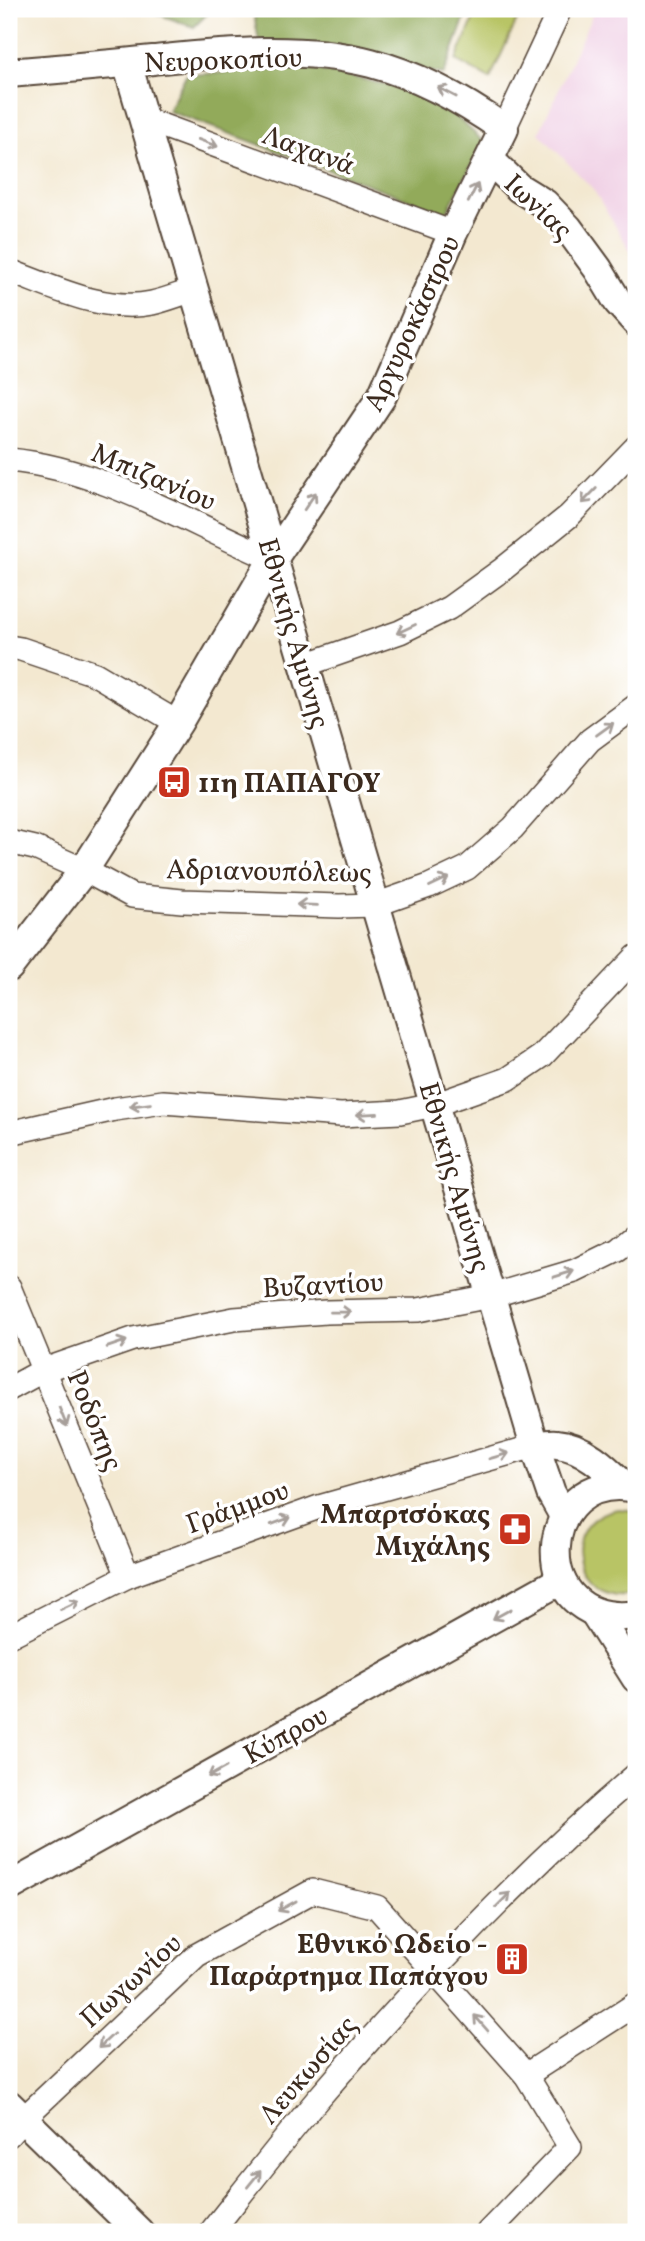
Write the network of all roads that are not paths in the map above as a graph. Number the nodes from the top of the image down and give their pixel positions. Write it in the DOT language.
graph roads {
  1 [pos="560,9"];
  2 [pos="127,63"];
  3 [pos="9,73"];
  4 [pos="144,120"];
  5 [pos="504,129"];
  6 [pos="489,160"];
  7 [pos="453,233"];
  8 [pos="9,271"];
  9 [pos="194,290"];
  10 [pos="636,322"];
  11 [pos="636,447"];
  12 [pos="9,460"];
  13 [pos="273,559"];
  14 [pos="9,647"];
  15 [pos="304,665"];
  16 [pos="636,706"];
  17 [pos="178,723"];
  18 [pos="9,842"];
  19 [pos="84,870"];
  20 [pos="375,905"];
  21 [pos="636,957"];
  22 [pos="9,967"];
  23 [pos="434,1105"];
  24 [pos="9,1133"];
  25 [pos="636,1235"];
  26 [pos="9,1286"];
  27 [pos="491,1296"];
  28 [pos="44,1370"];
  29 [pos="9,1389"];
  30 [pos="535,1446"];
  31 [pos="630,1487"];
  32 [pos="564,1516"];
  33 [pos="128,1576"];
  34 [pos="561,1580"];
  35 [pos="594,1612"];
  36 [pos="636,1615"];
  37 [pos="9,1636"];
  38 [pos="636,1678"];
  39 [pos="636,1775"];
  40 [pos="9,1887"];
  41 [pos="434,1969"];
  42 [pos="636,2004"];
  43 [pos="526,2075"];
  44 [pos="13,2120"];
  45 [pos="139,2232"];
  46 [pos="211,2232"];
  47 [pos="488,2232"];
  1 -- 5 [label="street"];
  2 -- 3 [label="street, Νευροκοπίου"];
  2 -- 4 [label="street, Εθνικής Αμύνης"];
  5 -- 2 [label="street, Νευροκοπίου, one-way"];
  4 -- 7 [label="street, Λαχανά, one-way"];
  4 -- 9 [label="street, Εθνικής Αμύνης"];
  5 -- 6 [label="street, Αργυροκάστρου"];
  7 -- 6 [label="street, Αργυροκάστρου, one-way"];
  6 -- 10 [label="street, Ιωνίας"];
  13 -- 7 [label="street, Αργυροκάστρου, one-way"];
  8 -- 9 [label="street"];
  9 -- 13 [label="street, Εθνικής Αμύνης"];
  11 -- 15 [label="street, one-way"];
  12 -- 13 [label="street, Μπιζανίου"];
  13 -- 15 [label="street, Εθνικής Αμύνης"];
  13 -- 17 [label="street, Αργυροκάστρου"];
  14 -- 17 [label="street"];
  15 -- 20 [label="street, Εθνικής Αμύνης"];
  20 -- 16 [label="street, Αδριανουπόλεως, one-way"];
  17 -- 19 [label="street, Αργυροκάστρου"];
  18 -- 19 [label="street, Αδριανουπόλεως"];
  20 -- 19 [label="street, Αδριανουπόλεως, one-way"];
  19 -- 22 [label="street, Αργυροκάστρου"];
  20 -- 23 [label="street, Εθνικής Αμύνης"];
  21 -- 23 [label="street"];
  23 -- 24 [label="street, one-way"];
  23 -- 27 [label="street, Εθνικής Αμύνης"];
  27 -- 25 [label="street, Βυζαντίου, one-way"];
  26 -- 28 [label="street, Ροδόπης"];
  28 -- 27 [label="street, Βυζαντίου, one-way"];
  27 -- 30 [label="street, Εθνικής Αμύνης"];
  28 -- 29 [label="street, Βυζαντίου"];
  28 -- 33 [label="street, Ροδόπης, one-way"];
  30 -- 31 [label="street"];
  30 -- 32 [label="street, Εθνικής Αμύνης"];
  33 -- 30 [label="street, Γράμμου, one-way"];
  31 -- 32 [label="street"];
  32 -- 34 [label="street"];
  37 -- 33 [label="street, Γράμμου, one-way"];
  34 -- 35 [label="street"];
  34 -- 40 [label="street, Κύπρου, one-way"];
  35 -- 36 [label="street"];
  35 -- 38 [label="street"];
  41 -- 39 [label="street, Λευκωσίας, one-way"];
  43 -- 41 [label="street, Πωγωνίου, one-way"];
  41 -- 44 [label="street, Πωγωνίου, one-way"];
  46 -- 41 [label="street, Λευκωσίας, one-way"];
  42 -- 43 [label="street"];
  43 -- 47 [label="street, Πωγωνίου"];
  44 -- 45 [label="street"];
}
